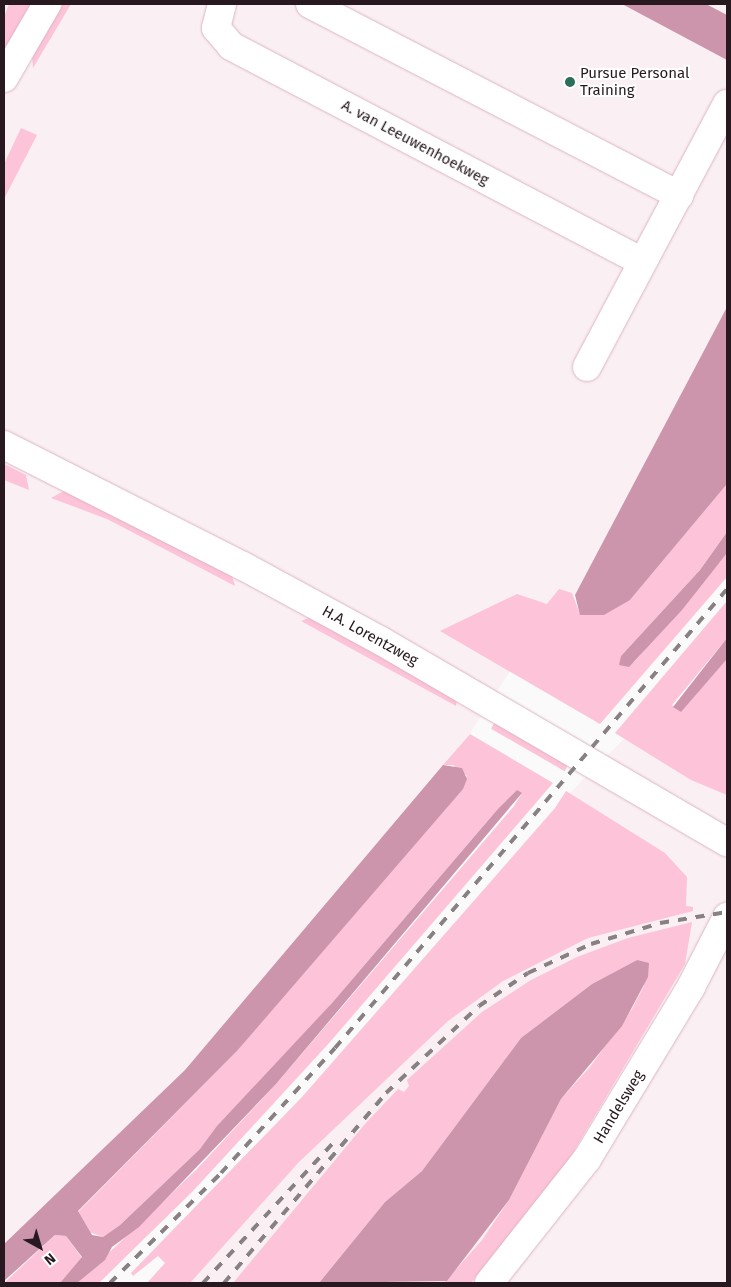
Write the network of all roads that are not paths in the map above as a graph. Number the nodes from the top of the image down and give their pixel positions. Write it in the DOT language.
graph roads {
  1 [pos="47,4"];
  2 [pos="222,4"];
  3 [pos="310,4"];
  4 [pos="4,78"];
  5 [pos="727,104"];
  6 [pos="678,195"];
  7 [pos="642,262"];
  8 [pos="587,367"];
  9 [pos="4,445"];
  10 [pos="727,842"];
  11 [pos="727,917"];
  12 [pos="489,1283"];
  1 -- 4 [label="street"];
  2 -- 7 [label="street, A. van Leeuwenhoekweg"];
  3 -- 6 [label="street"];
  5 -- 6 [label="street"];
  6 -- 7 [label="street"];
  7 -- 8 [label="street"];
  9 -- 10 [label="street, H.A. Lorentzweg"];
  11 -- 12 [label="street, Handelsweg"];
}
